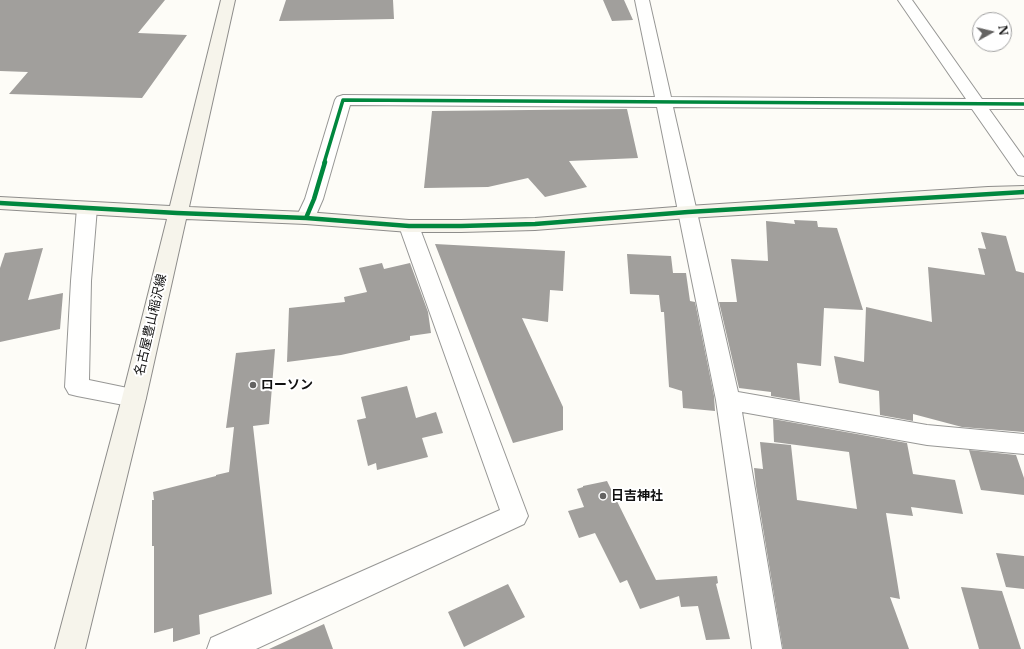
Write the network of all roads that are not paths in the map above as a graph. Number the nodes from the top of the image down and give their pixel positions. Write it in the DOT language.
graph roads {
  1 [pos="228,0"];
  2 [pos="642,0"];
  3 [pos="905,0"];
  4 [pos="665,101"];
  5 [pos="977,104"];
  6 [pos="1024,104"];
  7 [pos="1024,171"];
  8 [pos="1024,192"];
  9 [pos="0,203"];
  10 [pos="88,208"];
  11 [pos="688,212"];
  12 [pos="177,213"];
  13 [pos="306,218"];
  14 [pos="409,226"];
  15 [pos="134,398"];
  16 [pos="728,400"];
  17 [pos="1024,444"];
  18 [pos="231,647"];
  19 [pos="70,649"];
  20 [pos="767,649"];
  1 -- 12 [label="street, 名古屋豊山稲沢線"];
  2 -- 4 [label="street"];
  3 -- 5 [label="street"];
  4 -- 5 [label="street"];
  4 -- 11 [label="street"];
  4 -- 13 [label="street"];
  5 -- 6 [label="street"];
  5 -- 7 [label="street"];
  8 -- 11 [label="street"];
  9 -- 10 [label="street"];
  10 -- 12 [label="street"];
  10 -- 15 [label="street"];
  11 -- 14 [label="street"];
  11 -- 16 [label="street"];
  12 -- 13 [label="street"];
  12 -- 15 [label="street, 名古屋豊山稲沢線"];
  13 -- 14 [label="street"];
  14 -- 18 [label="street"];
  15 -- 19 [label="street, 名古屋豊山稲沢線"];
  16 -- 17 [label="street"];
  16 -- 20 [label="street"];
}
